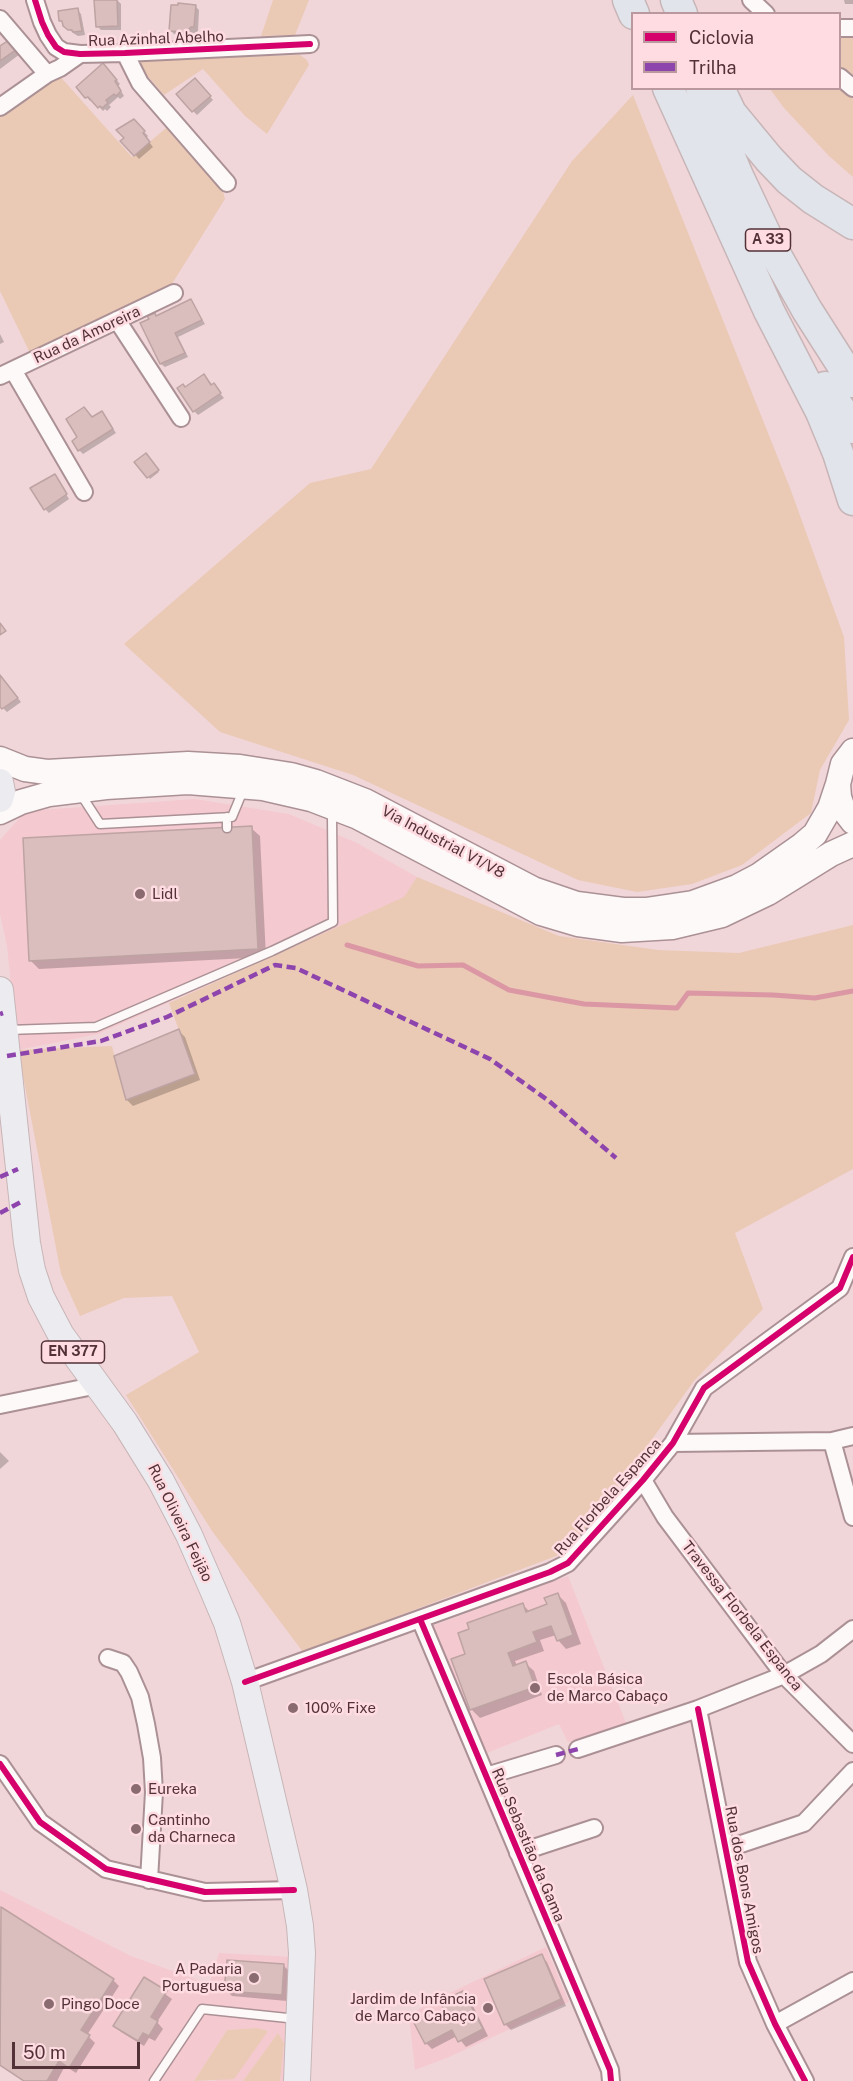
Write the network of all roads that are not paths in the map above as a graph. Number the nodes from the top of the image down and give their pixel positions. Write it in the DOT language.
graph roads {
  1 [pos="35,0"];
  2 [pos="751,0"];
  3 [pos="765,12"];
  4 [pos="0,20"];
  5 [pos="310,44"];
  6 [pos="125,53"];
  7 [pos="80,54"];
  8 [pos="47,74"];
  9 [pos="841,78"];
  10 [pos="853,88"];
  11 [pos="669,90"];
  12 [pos="702,90"];
  13 [pos="720,90"];
  14 [pos="0,107"];
  15 [pos="227,183"];
  16 [pos="853,224"];
  17 [pos="748,265"];
  18 [pos="174,293"];
  19 [pos="117,320"];
  20 [pos="7,373"];
  21 [pos="853,382"];
  22 [pos="181,417"];
  23 [pos="853,428"];
  24 [pos="84,492"];
  25 [pos="853,500"];
  26 [pos="853,751"];
  27 [pos="0,759"];
  28 [pos="0,782"];
  29 [pos="838,784"];
  30 [pos="245,785"];
  31 [pos="78,790"];
  32 [pos="0,799"];
  33 [pos="335,807"];
  34 [pos="0,812"];
  35 [pos="226,817"];
  36 [pos="853,822"];
  37 [pos="227,828"];
  38 [pos="853,844"];
  39 [pos="0,990"];
  40 [pos="4,1030"];
  41 [pos="8,1106"];
  42 [pos="853,1257"];
  43 [pos="98,1385"];
  44 [pos="0,1406"];
  45 [pos="853,1436"];
  46 [pos="832,1441"];
  47 [pos="673,1443"];
  48 [pos="644,1480"];
  49 [pos="853,1517"];
  50 [pos="420,1619"];
  51 [pos="853,1629"];
  52 [pos="108,1658"];
  53 [pos="784,1675"];
  54 [pos="245,1682"];
  55 [pos="698,1709"];
  56 [pos="853,1744"];
  57 [pos="578,1749"];
  58 [pos="556,1755"];
  59 [pos="0,1764"];
  60 [pos="853,1771"];
  61 [pos="486,1776"];
  62 [pos="594,1828"];
  63 [pos="726,1849"];
  64 [pos="518,1853"];
  65 [pos="149,1880"];
  66 [pos="294,1890"];
  67 [pos="853,1981"];
  68 [pos="300,2019"];
  69 [pos="775,2024"];
  70 [pos="154,2081"];
  71 [pos="297,2081"];
  72 [pos="611,2081"];
  73 [pos="806,2081"];
  1 -- 7 [label="street, Rua Azinhal Abelho"];
  2 -- 3 [label="street"];
  4 -- 8 [label="street"];
  5 -- 6 [label="street, Rua Azinhal Abelho"];
  6 -- 7 [label="street, Rua Azinhal Abelho"];
  6 -- 15 [label="street"];
  7 -- 8 [label="street"];
  8 -- 14 [label="street"];
  9 -- 10 [label="street"];
  11 -- 17 [label="highway, A 33"];
  12 -- 21 [label="highway, A 33"];
  13 -- 16 [label="highway"];
  17 -- 23 [label="highway, A 33"];
  17 -- 25 [label="highway"];
  18 -- 19 [label="street, Rua da Amoreira"];
  19 -- 20 [label="street, Rua da Amoreira"];
  19 -- 22 [label="street"];
  20 -- 24 [label="street"];
  26 -- 29 [label="main road, Via Industrial V1/V8"];
  27 -- 29 [label="main road, Via Industrial V1/V8"];
  28 -- 32 [label="main road"];
  29 -- 36 [label="main road"];
  30 -- 31 [label="main road, Via Industrial V1/V8"];
  30 -- 33 [label="main road, Via Industrial V1/V8"];
  30 -- 35 [label="lane"];
  31 -- 34 [label="main road, Via Industrial V1/V8"];
  31 -- 35 [label="lane"];
  33 -- 38 [label="main road, Via Industrial V1/V8"];
  33 -- 40 [label="lane"];
  35 -- 37 [label="lane"];
  39 -- 40 [label="main road, Rua Oliveira Feijão / EN 377"];
  40 -- 41 [label="main road, Rua Oliveira Feijão / EN 377"];
  41 -- 43 [label="main road, Rua Oliveira Feijão / EN 377"];
  42 -- 47 [label="street, Rua Florbela Espanca"];
  43 -- 44 [label="street"];
  43 -- 54 [label="main road, Rua Oliveira Feijão / EN 377"];
  45 -- 46 [label="street"];
  46 -- 47 [label="street"];
  46 -- 49 [label="street"];
  47 -- 48 [label="street, Rua Florbela Espanca"];
  48 -- 50 [label="street, Rua Florbela Espanca"];
  48 -- 53 [label="street, Travessa Florbela Espanca"];
  50 -- 54 [label="street, Rua Florbela Espanca"];
  50 -- 61 [label="street, Rua Sebastião da Gama"];
  51 -- 53 [label="street"];
  52 -- 65 [label="street"];
  53 -- 55 [label="street"];
  53 -- 56 [label="street, Travessa Florbela Espanca"];
  54 -- 66 [label="main road, Rua Oliveira Feijão / EN 377"];
  55 -- 57 [label="street"];
  55 -- 63 [label="street, Rua dos Bons Amigos"];
  58 -- 61 [label="street"];
  59 -- 65 [label="street"];
  60 -- 63 [label="street"];
  61 -- 64 [label="street, Rua Sebastião da Gama"];
  62 -- 64 [label="street"];
  63 -- 69 [label="street, Rua dos Bons Amigos"];
  64 -- 72 [label="street, Rua Sebastião da Gama"];
  65 -- 66 [label="street"];
  66 -- 68 [label="main road, Rua Oliveira Feijão / EN 377"];
  67 -- 69 [label="street"];
  68 -- 70 [label="lane"];
  68 -- 71 [label="main road, Rua Oliveira Feijão / EN 377"];
  69 -- 73 [label="street, Rua dos Bons Amigos"];
}
